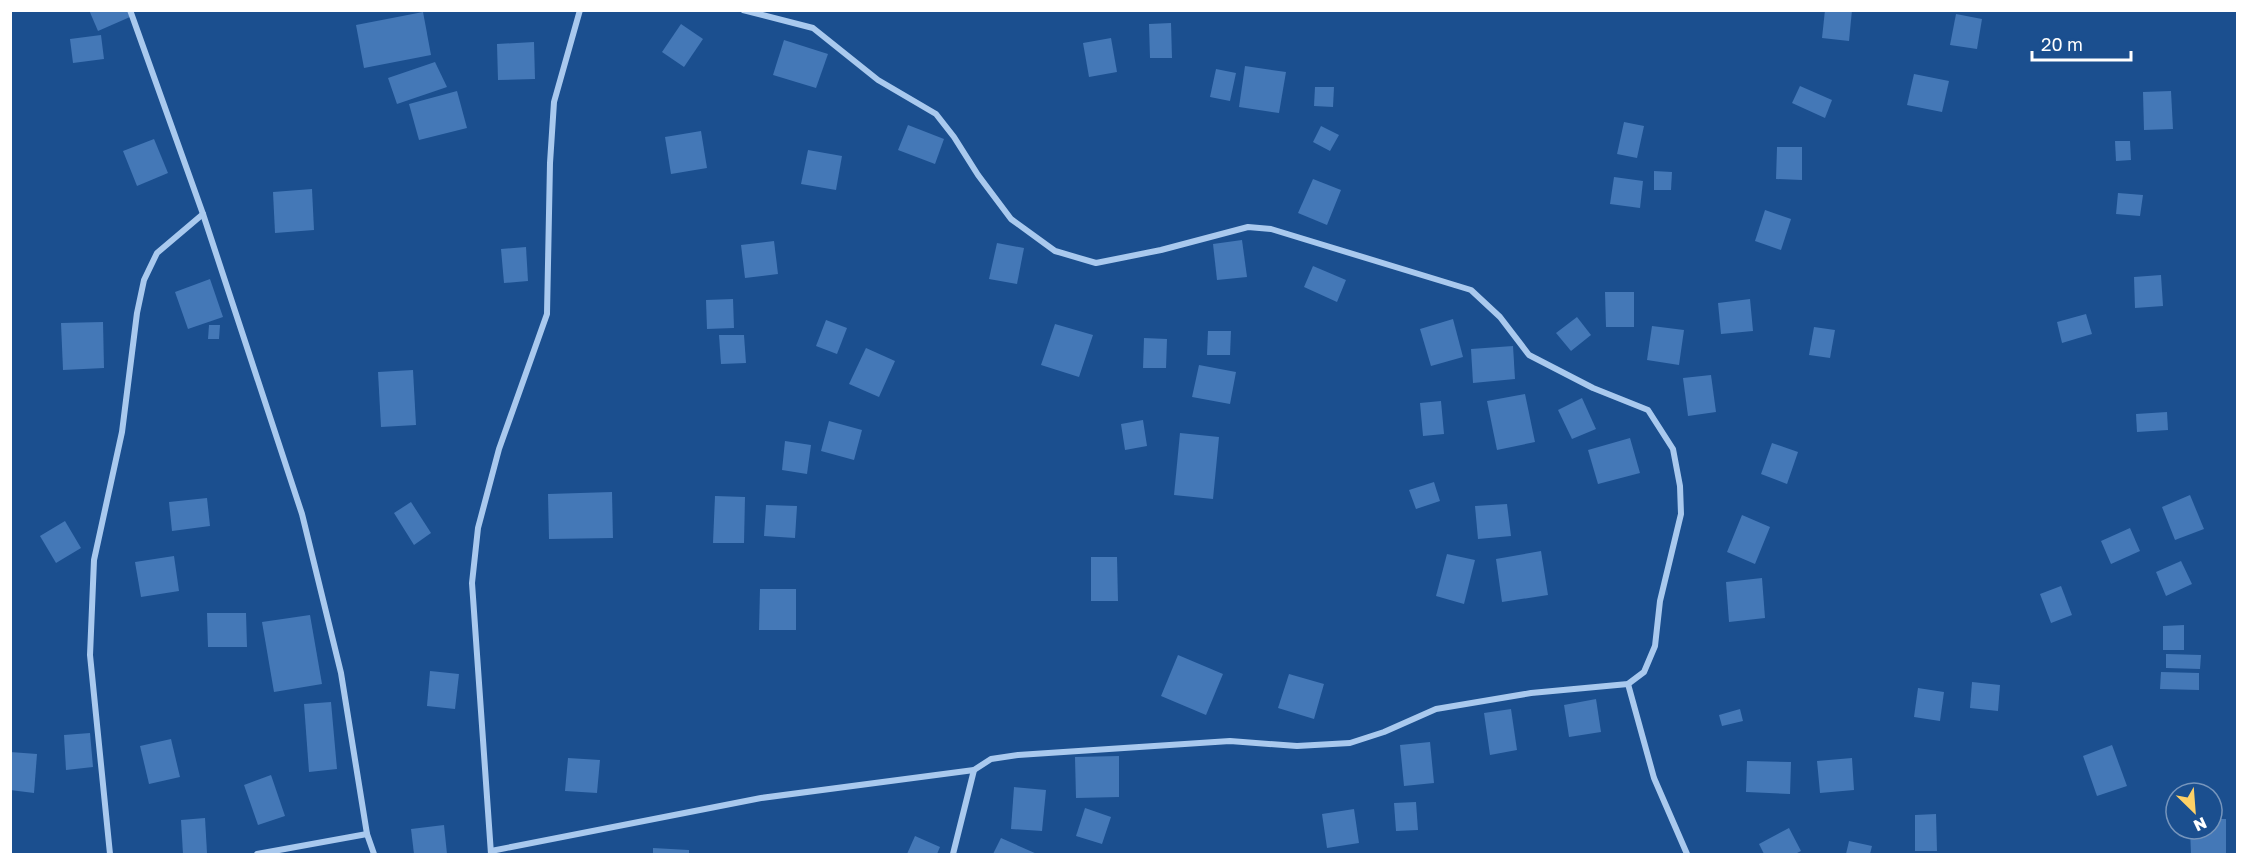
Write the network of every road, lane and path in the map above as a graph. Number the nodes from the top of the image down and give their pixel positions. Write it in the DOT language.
graph roads {
  1 [pos="130,10"];
  2 [pos="580,10"];
  3 [pos="743,10"];
  4 [pos="203,214"];
  5 [pos="1628,684"];
  6 [pos="974,770"];
  7 [pos="367,834"];
  8 [pos="491,853"];
  9 [pos="110,855"];
  10 [pos="257,855"];
  11 [pos="374,855"];
  12 [pos="953,855"];
  13 [pos="1687,855"];
  1 -- 4 [label="street"];
  2 -- 8 [label="street"];
  3 -- 5 [label="street"];
  4 -- 7 [label="street"];
  4 -- 9 [label="street"];
  5 -- 6 [label="street"];
  5 -- 13 [label="street"];
  6 -- 8 [label="street"];
  6 -- 12 [label="street"];
  7 -- 10 [label="street"];
  7 -- 11 [label="street"];
}
